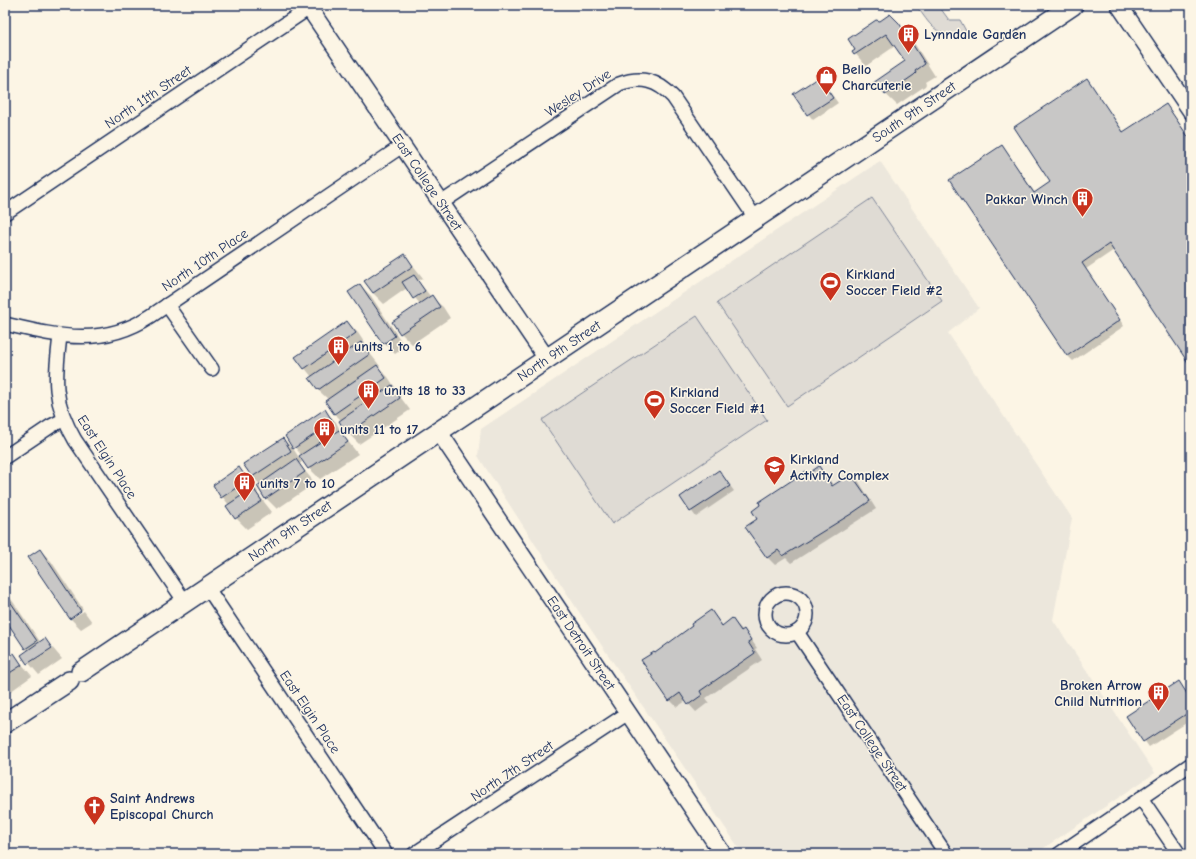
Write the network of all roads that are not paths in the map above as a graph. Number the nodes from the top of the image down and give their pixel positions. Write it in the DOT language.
graph roads {
  1 [pos="1073,5"];
  2 [pos="1119,5"];
  3 [pos="308,7"];
  4 [pos="1191,112"];
  5 [pos="402,146"];
  6 [pos="441,203"];
  7 [pos="5,213"];
  8 [pos="756,219"];
  9 [pos="167,305"];
  10 [pos="5,324"];
  11 [pos="60,336"];
  12 [pos="547,359"];
  13 [pos="212,369"];
  14 [pos="64,420"];
  15 [pos="439,432"];
  16 [pos="5,456"];
  17 [pos="207,587"];
  18 [pos="185,602"];
  19 [pos="797,632"];
  20 [pos="628,713"];
  21 [pos="5,724"];
  22 [pos="1191,764"];
  23 [pos="1141,798"];
  24 [pos="386,854"];
  25 [pos="414,854"];
  26 [pos="723,854"];
  27 [pos="946,854"];
  28 [pos="1059,854"];
  29 [pos="1179,854"];
  1 -- 8 [label="main road, South 9th Street"];
  2 -- 4 [label="street"];
  3 -- 5 [label="street, East College Street"];
  3 -- 7 [label="street, North 11th Street"];
  5 -- 6 [label="street, East College Street"];
  5 -- 9 [label="street, North 10th Place"];
  6 -- 8 [label="street, Wesley Drive"];
  6 -- 12 [label="street, East College Street"];
  8 -- 12 [label="main road, North 9th Street"];
  9 -- 11 [label="street, North 10th Place"];
  9 -- 13 [label="street"];
  10 -- 11 [label="street, North 10th Place"];
  11 -- 14 [label="street, East Elgin Place"];
  12 -- 15 [label="main road, North 9th Street"];
  14 -- 16 [label="street"];
  14 -- 18 [label="street, East Elgin Place"];
  15 -- 17 [label="main road, North 9th Street"];
  15 -- 20 [label="street, East Detroit Street"];
  17 -- 18 [label="main road, North 9th Street"];
  17 -- 24 [label="street, East Elgin Place"];
  18 -- 21 [label="main road, North 9th Street"];
  19 -- 27 [label="street, East College Street"];
  20 -- 25 [label="street, North 7th Street"];
  20 -- 26 [label="street, East Detroit Street"];
  22 -- 23 [label="street"];
  23 -- 28 [label="street"];
  23 -- 29 [label="street"];
}
